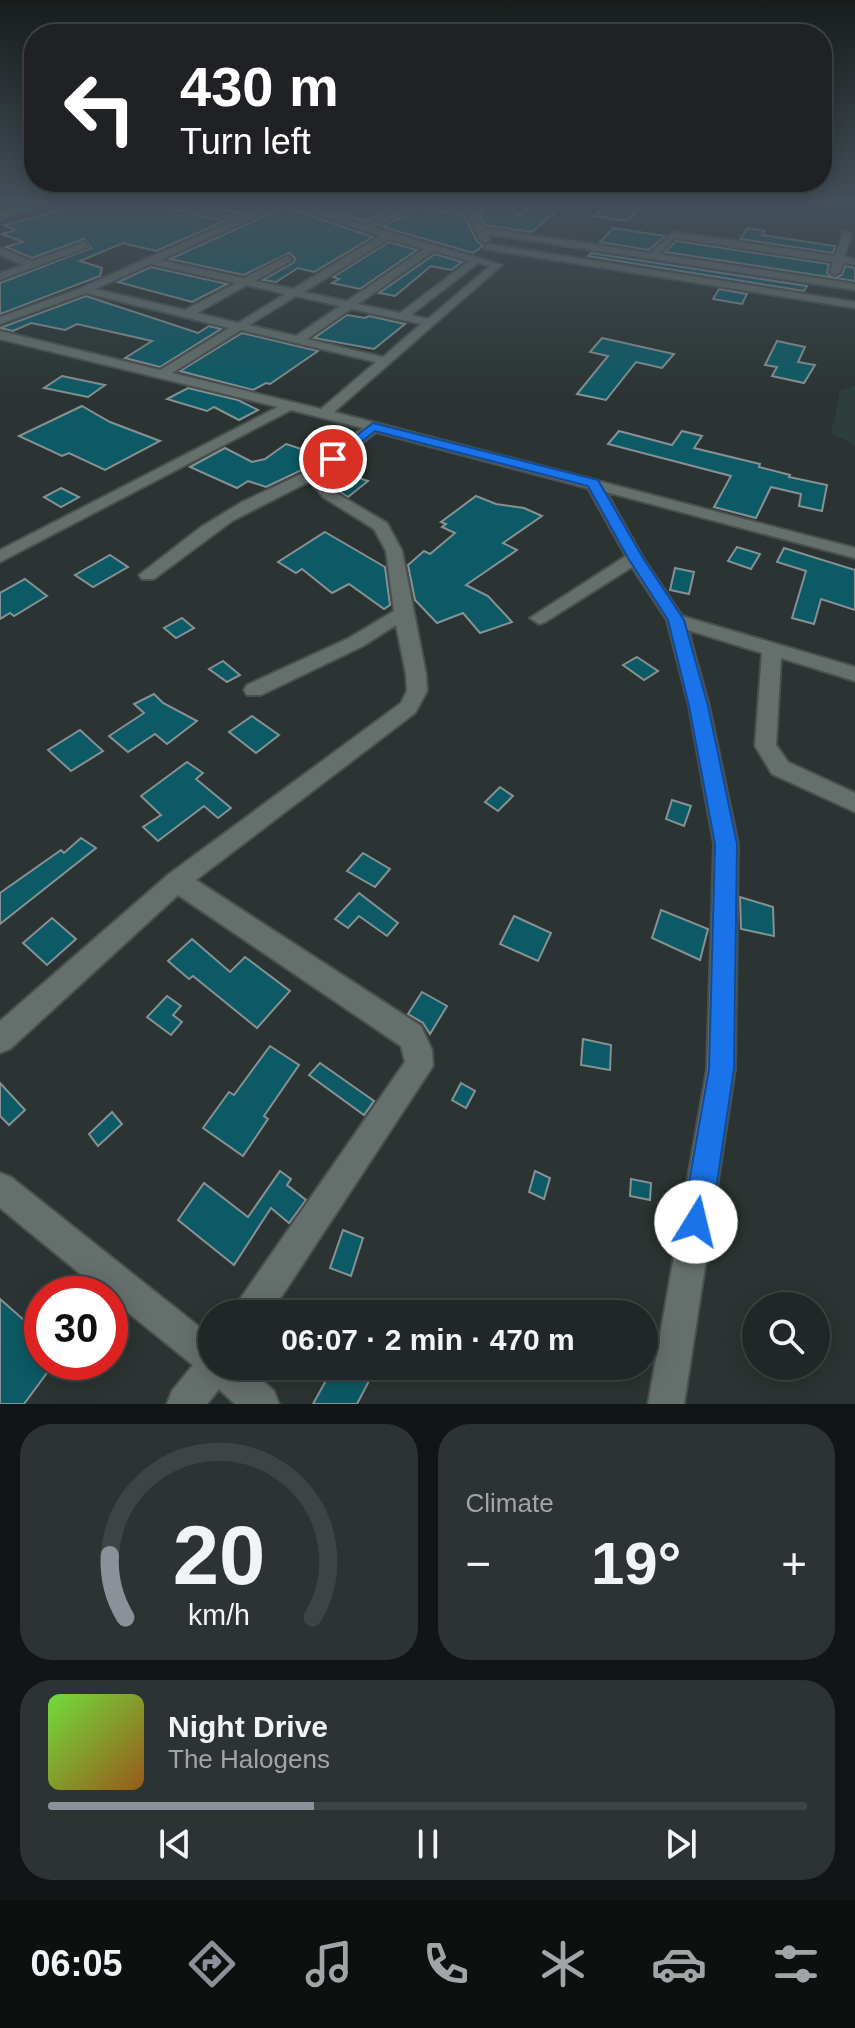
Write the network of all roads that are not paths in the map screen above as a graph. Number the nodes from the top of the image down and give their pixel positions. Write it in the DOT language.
graph roads {
  1 [pos="28,267"];
  2 [pos="138,267"];
  3 [pos="175,267"];
  4 [pos="273,267"];
  5 [pos="338,267"];
  6 [pos="405,267"];
  7 [pos="468,267"];
  8 [pos="495,267"];
  9 [pos="612,267"];
  10 [pos="719,267"];
  11 [pos="837,267"];
  12 [pos="0,277"];
  13 [pos="244,282"];
  14 [pos="831,284"];
  15 [pos="855,287"];
  16 [pos="85,290"];
  17 [pos="296,293"];
  18 [pos="350,305"];
  19 [pos="855,305"];
  20 [pos="187,314"];
  21 [pos="402,317"];
  22 [pos="0,321"];
  23 [pos="431,323"];
  24 [pos="239,326"];
  25 [pos="0,335"];
  26 [pos="298,340"];
  27 [pos="386,361"];
  28 [pos="162,374"];
  29 [pos="289,406"];
  30 [pos="324,414"];
  31 [pos="373,427"];
  32 [pos="313,474"];
  33 [pos="593,483"];
  34 [pos="855,553"];
  35 [pos="0,557"];
  36 [pos="635,558"];
  37 [pos="148,575"];
  38 [pos="403,613"];
  39 [pos="539,618"];
  40 [pos="676,620"];
  41 [pos="772,649"];
  42 [pos="855,674"];
  43 [pos="254,690"];
  44 [pos="855,803"];
  45 [pos="177,881"];
  46 [pos="0,1039"];
  47 [pos="0,1188"];
  48 [pos="260,1300"];
  49 [pos="198,1348"];
  50 [pos="203,1380"];
  51 [pos="235,1380"];
  52 [pos="185,1404"];
  53 [pos="261,1404"];
  54 [pos="666,1404"];
  1 -- 12 [label="street"];
  2 -- 16 [label="street"];
  3 -- 13 [label="street"];
  4 -- 13 [label="street"];
  5 -- 17 [label="street"];
  6 -- 18 [label="street"];
  7 -- 21 [label="street"];
  8 -- 23 [label="street"];
  9 -- 19 [label="street"];
  10 -- 14 [label="street"];
  11 -- 14 [label="street"];
  13 -- 17 [label="street"];
  13 -- 20 [label="street"];
  14 -- 15 [label="street"];
  16 -- 20 [label="street"];
  16 -- 22 [label="street"];
  17 -- 18 [label="street"];
  17 -- 24 [label="street"];
  18 -- 21 [label="street"];
  18 -- 26 [label="street"];
  20 -- 24 [label="street"];
  21 -- 23 [label="street"];
  23 -- 27 [label="street"];
  24 -- 26 [label="street"];
  24 -- 28 [label="street"];
  25 -- 28 [label="street"];
  26 -- 27 [label="street"];
  27 -- 30 [label="street"];
  28 -- 29 [label="street"];
  29 -- 30 [label="street"];
  29 -- 35 [label="street"];
  30 -- 31 [label="street"];
  31 -- 32 [label="street"];
  31 -- 33 [label="street"];
  32 -- 37 [label="street"];
  32 -- 38 [label="street"];
  33 -- 34 [label="street"];
  33 -- 36 [label="street"];
  36 -- 39 [label="street"];
  36 -- 40 [label="street"];
  38 -- 43 [label="street"];
  38 -- 45 [label="street"];
  40 -- 41 [label="street"];
  40 -- 54 [label="street"];
  41 -- 42 [label="street"];
  41 -- 44 [label="street"];
  45 -- 46 [label="street"];
  45 -- 48 [label="street"];
  47 -- 49 [label="street"];
  50 -- 52 [label="street"];
  51 -- 53 [label="street"];
}
